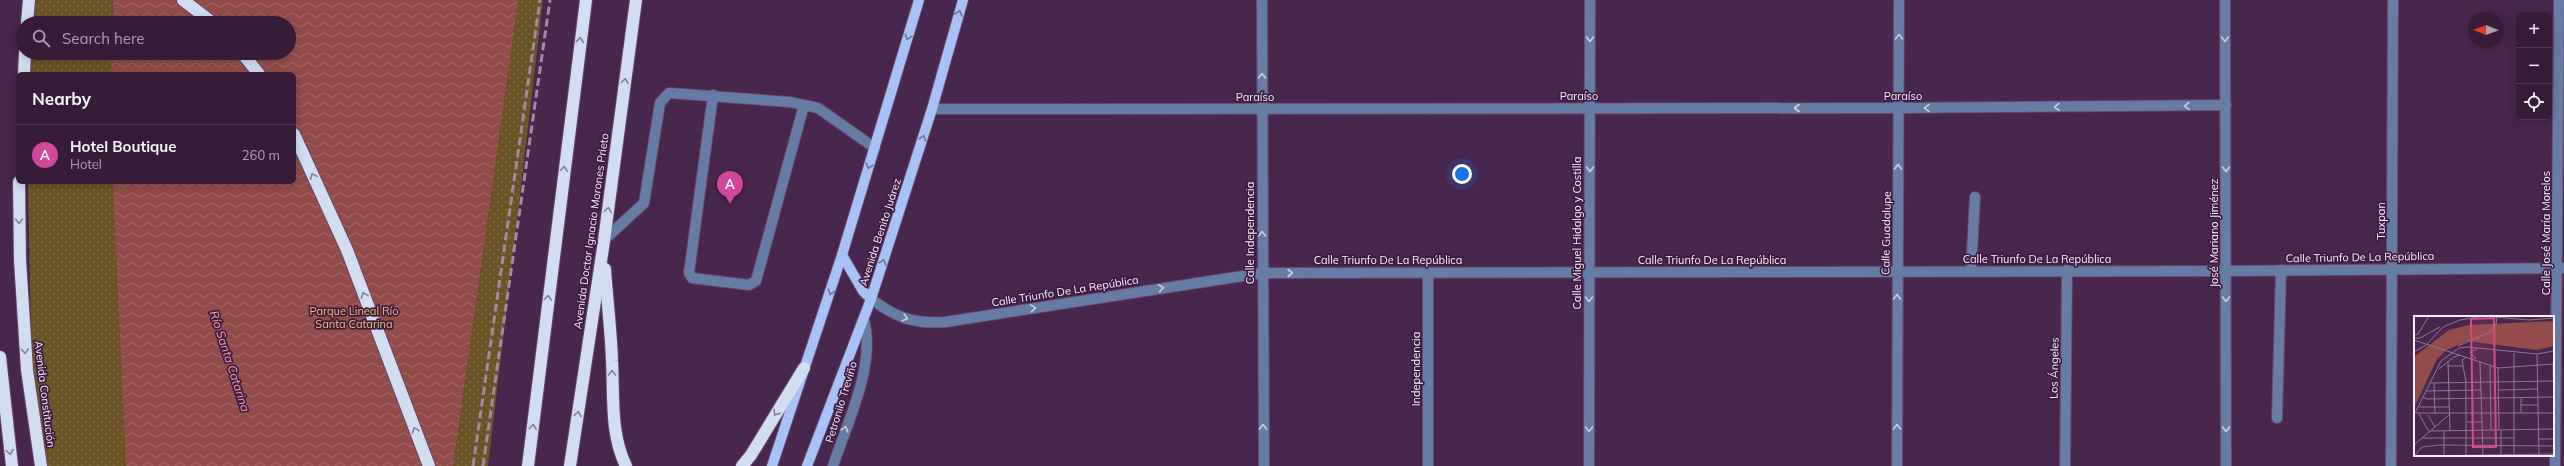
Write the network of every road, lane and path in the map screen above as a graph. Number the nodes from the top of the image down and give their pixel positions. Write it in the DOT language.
graph roads {
  1 [pos="29,0"];
  2 [pos="183,0"];
  3 [pos="586,0"];
  4 [pos="636,0"];
  5 [pos="919,0"];
  6 [pos="963,0"];
  7 [pos="1262,0"];
  8 [pos="1590,0"];
  9 [pos="1899,0"];
  10 [pos="2225,0"];
  11 [pos="2393,0"];
  12 [pos="2559,0"];
  13 [pos="28,16"];
  14 [pos="204,16"];
  15 [pos="25,60"];
  16 [pos="248,60"];
  17 [pos="24,72"];
  18 [pos="257,72"];
  19 [pos="713,95"];
  20 [pos="804,105"];
  21 [pos="2226,105"];
  22 [pos="1590,108"];
  23 [pos="1899,108"];
  24 [pos="932,109"];
  25 [pos="1262,109"];
  26 [pos="296,138"];
  27 [pos="875,148"];
  28 [pos="18,184"];
  29 [pos="1975,197"];
  30 [pos="604,244"];
  31 [pos="842,255"];
  32 [pos="2561,268"];
  33 [pos="2393,269"];
  34 [pos="2067,270"];
  35 [pos="2281,270"];
  36 [pos="1897,271"];
  37 [pos="1971,271"];
  38 [pos="2226,271"];
  39 [pos="1428,272"];
  40 [pos="1589,272"];
  41 [pos="1262,273"];
  42 [pos="871,299"];
  43 [pos="864,320"];
  44 [pos="0,357"];
  45 [pos="804,368"];
  46 [pos="2277,418"];
  47 [pos="12,466"];
  48 [pos="41,466"];
  49 [pos="429,466"];
  50 [pos="528,466"];
  51 [pos="570,466"];
  52 [pos="626,466"];
  53 [pos="742,466"];
  54 [pos="772,466"];
  55 [pos="807,466"];
  56 [pos="833,466"];
  57 [pos="1264,466"];
  58 [pos="1428,466"];
  59 [pos="1589,466"];
  60 [pos="1896,466"];
  61 [pos="2065,466"];
  62 [pos="2226,466"];
  63 [pos="2391,466"];
  64 [pos="2555,466"];
  1 -- 13 [label="highway"];
  2 -- 14 [label="highway"];
  50 -- 3 [label="highway, one-way"];
  30 -- 4 [label="highway, Avenida Doctor Ignacio Morones Prieto, one-way"];
  5 -- 27 [label="main road, one-way"];
  24 -- 6 [label="main road, Avenida Benito Juárez, one-way"];
  25 -- 7 [label="street, Calle Independencia, one-way"];
  8 -- 22 [label="street, Calle Miguel Hidalgo y Costilla, one-way"];
  23 -- 9 [label="street, Calle Guadalupe, one-way"];
  10 -- 21 [label="street, José Mariano Jiménez, one-way"];
  11 -- 33 [label="street, Tuxpan"];
  12 -- 32 [label="street, Calle José María Morelos"];
  15 -- 17 [label="highway"];
  16 -- 18 [label="highway"];
  19 -- 20 [label="street"];
  19 -- 20 [label="street"];
  19 -- 30 [label="street"];
  20 -- 27 [label="street"];
  21 -- 23 [label="street, Paraíso, one-way"];
  21 -- 38 [label="street, José Mariano Jiménez, one-way"];
  23 -- 22 [label="street, Paraíso, one-way"];
  22 -- 25 [label="street, Paraíso"];
  22 -- 40 [label="street, Calle Miguel Hidalgo y Costilla, one-way"];
  36 -- 23 [label="street, Calle Guadalupe, one-way"];
  24 -- 25 [label="street, Paraíso"];
  42 -- 24 [label="main road, Avenida Benito Juárez, one-way"];
  41 -- 25 [label="street, Calle Independencia, one-way"];
  49 -- 26 [label="highway, one-way"];
  27 -- 31 [label="main road, one-way"];
  28 -- 48 [label="highway, Avenida Constitución, one-way"];
  29 -- 37 [label="street"];
  51 -- 30 [label="highway, Avenida Doctor Ignacio Morones Prieto, one-way"];
  52 -- 30 [label="highway, one-way"];
  31 -- 42 [label="main road"];
  31 -- 45 [label="main road, one-way"];
  32 -- 33 [label="street, Calle Triunfo De La República"];
  32 -- 64 [label="street, Calle José María Morelos"];
  33 -- 35 [label="street, Calle Triunfo De La República"];
  33 -- 63 [label="street, Tuxpan"];
  34 -- 37 [label="street, Calle Triunfo De La República"];
  34 -- 38 [label="street, Calle Triunfo De La República"];
  34 -- 61 [label="street, Los Ángeles"];
  35 -- 38 [label="street, Calle Triunfo De La República"];
  35 -- 46 [label="street"];
  36 -- 37 [label="street, Calle Triunfo De La República"];
  36 -- 40 [label="street, Calle Triunfo De La República"];
  60 -- 36 [label="street, Calle Guadalupe, one-way"];
  38 -- 62 [label="street, José Mariano Jiménez, one-way"];
  39 -- 40 [label="street, Calle Triunfo De La República"];
  41 -- 39 [label="street, Calle Triunfo De La República, one-way"];
  39 -- 58 [label="street, Independencia"];
  40 -- 59 [label="street, Calle Miguel Hidalgo y Costilla, one-way"];
  42 -- 41 [label="street, Calle Triunfo De La República, one-way"];
  57 -- 41 [label="street, Calle Independencia, one-way"];
  42 -- 43 [label="main road, Avenida Benito Juárez"];
  43 -- 55 [label="main road, Avenida Benito Juárez"];
  56 -- 43 [label="street, Petronilo Treviño, one-way"];
  44 -- 47 [label="highway, one-way"];
  45 -- 53 [label="highway, one-way"];
  45 -- 54 [label="main road"];
}
